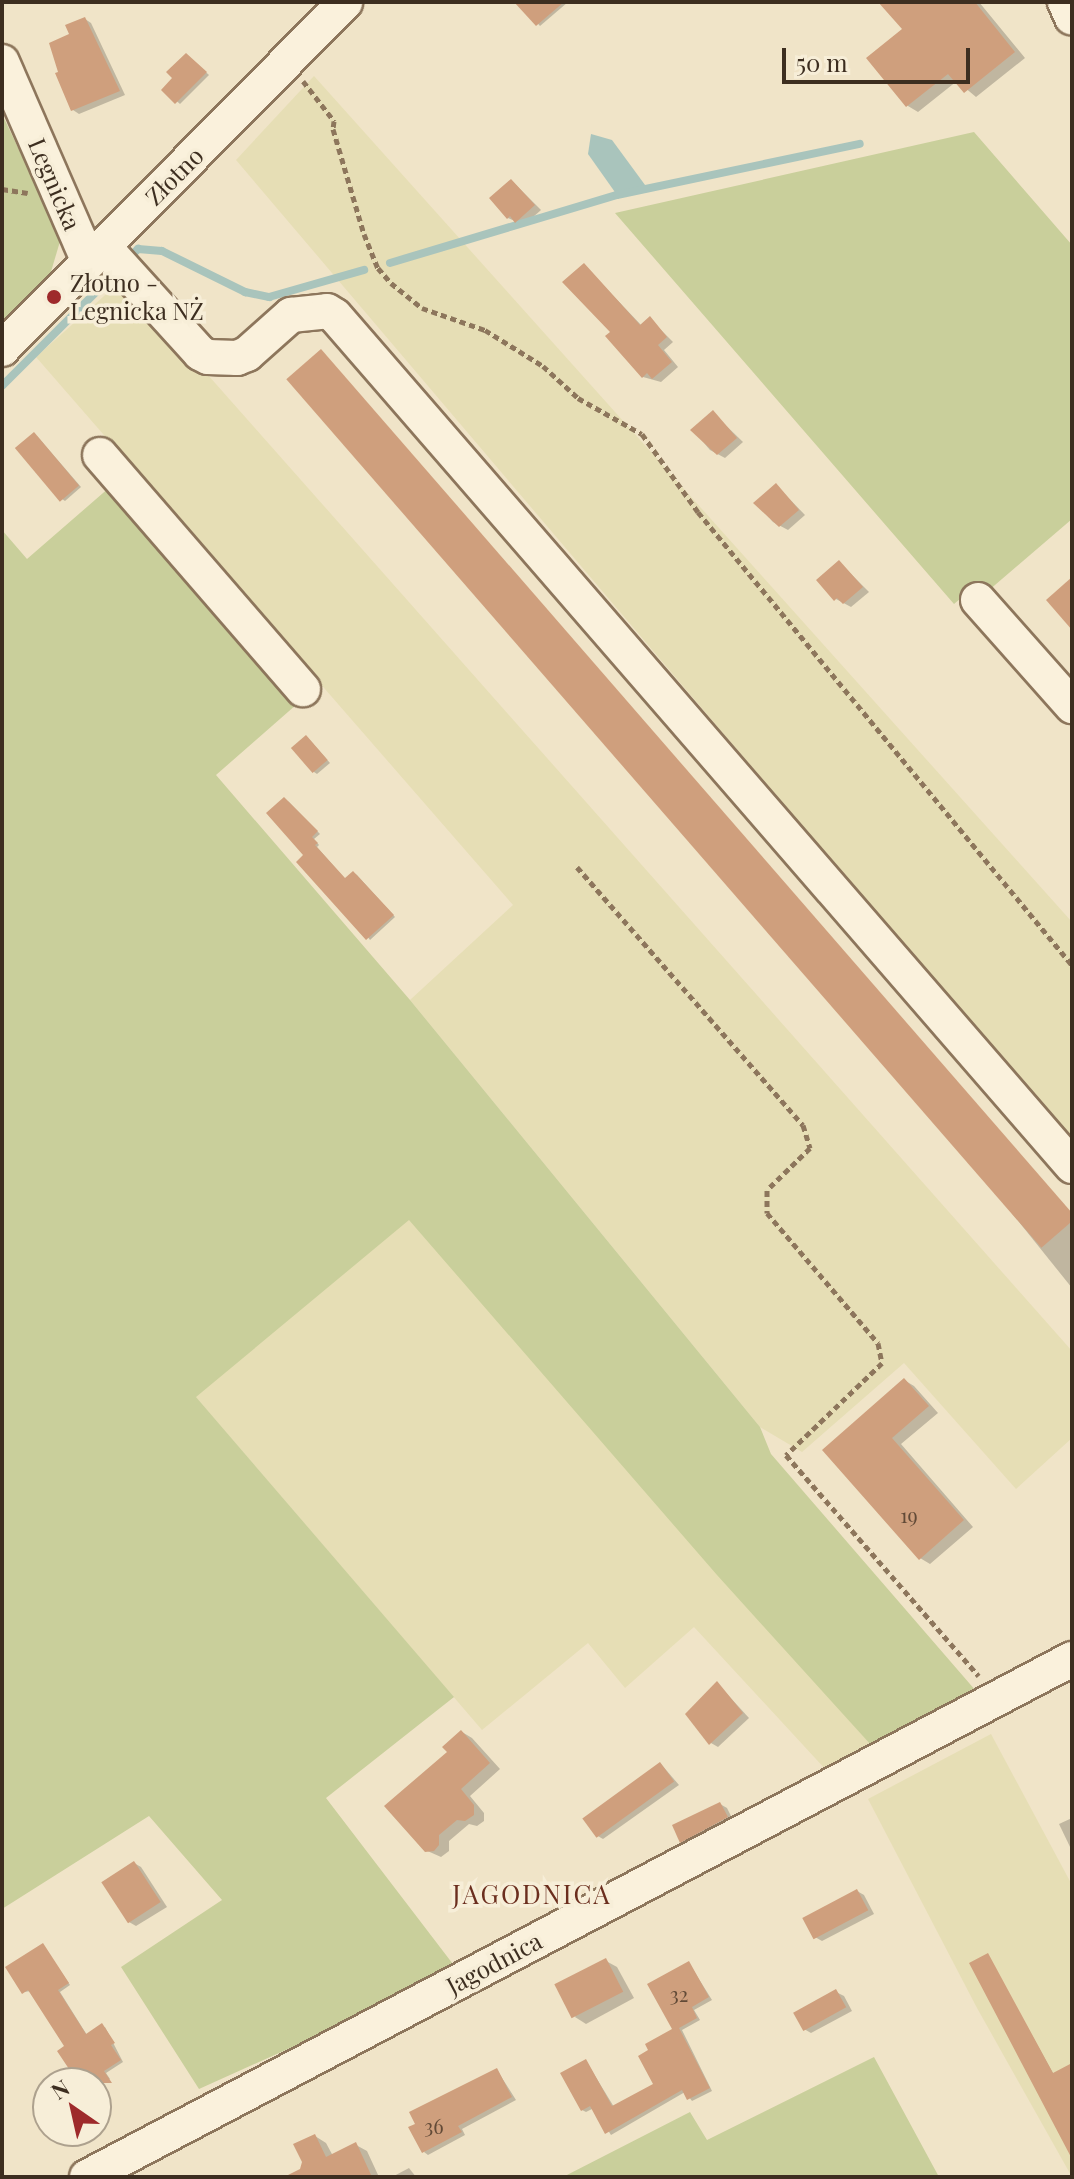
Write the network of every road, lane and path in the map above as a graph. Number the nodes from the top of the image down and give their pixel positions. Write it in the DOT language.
graph roads {
  1 [pos="345,2"];
  2 [pos="1065,2"];
  3 [pos="1072,18"];
  4 [pos="298,49"];
  5 [pos="2,62"];
  6 [pos="109,261"];
  7 [pos="2,349"];
  8 [pos="100,455"];
  9 [pos="978,600"];
  10 [pos="303,689"];
  11 [pos="1072,706"];
  12 [pos="577,867"];
  13 [pos="1072,965"];
  14 [pos="1072,1166"];
  15 [pos="1072,1659"];
  16 [pos="998,1698"];
  17 [pos="87,2177"];
  1 -- 4 [label="street, Złotno"];
  2 -- 3 [label="street"];
  4 -- 6 [label="street, Złotno"];
  4 -- 13 [label="path"];
  5 -- 6 [label="street, Legnicka"];
  6 -- 7 [label="street, Złotno"];
  6 -- 14 [label="street, Legnicka"];
  8 -- 10 [label="street"];
  9 -- 11 [label="street"];
  12 -- 16 [label="path"];
  15 -- 16 [label="street, Jagodnica"];
  16 -- 17 [label="street, Jagodnica"];
}
